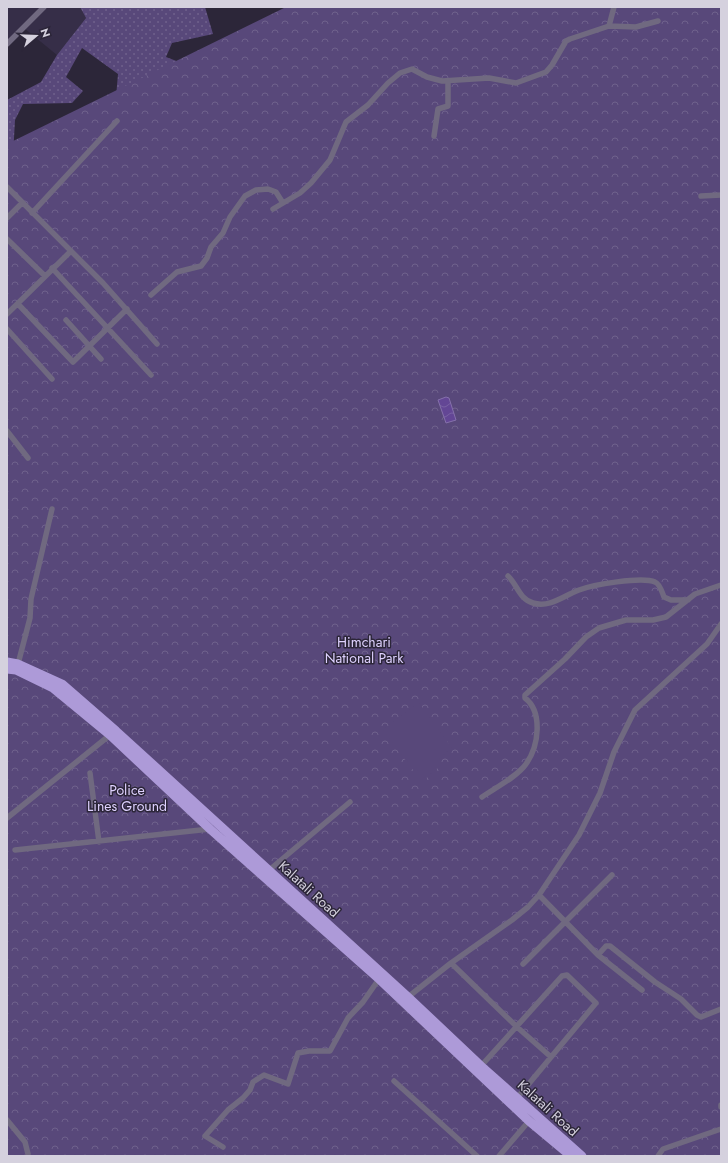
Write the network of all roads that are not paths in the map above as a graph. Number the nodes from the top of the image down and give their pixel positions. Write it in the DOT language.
graph roads {
  1 [pos="44,7"];
  2 [pos="614,7"];
  3 [pos="658,21"];
  4 [pos="608,26"];
  5 [pos="7,44"];
  6 [pos="448,81"];
  7 [pos="117,121"];
  8 [pos="434,136"];
  9 [pos="7,187"];
  10 [pos="721,195"];
  11 [pos="701,196"];
  12 [pos="22,203"];
  13 [pos="283,203"];
  14 [pos="273,209"];
  15 [pos="32,213"];
  16 [pos="7,218"];
  17 [pos="7,239"];
  18 [pos="71,251"];
  19 [pos="52,268"];
  20 [pos="45,276"];
  21 [pos="152,295"];
  22 [pos="18,304"];
  23 [pos="127,309"];
  24 [pos="7,314"];
  25 [pos="66,320"];
  26 [pos="108,328"];
  27 [pos="7,330"];
  28 [pos="157,344"];
  29 [pos="90,346"];
  30 [pos="101,358"];
  31 [pos="151,375"];
  32 [pos="52,379"];
  33 [pos="7,431"];
  34 [pos="28,458"];
  35 [pos="52,509"];
  36 [pos="508,576"];
  37 [pos="721,584"];
  38 [pos="688,600"];
  39 [pos="721,624"];
  40 [pos="7,662"];
  41 [pos="18,664"];
  42 [pos="7,669"];
  43 [pos="110,735"];
  44 [pos="90,773"];
  45 [pos="482,797"];
  46 [pos="350,802"];
  47 [pos="201,815"];
  48 [pos="7,818"];
  49 [pos="210,830"];
  50 [pos="99,842"];
  51 [pos="15,850"];
  52 [pos="265,873"];
  53 [pos="612,875"];
  54 [pos="539,895"];
  55 [pos="565,921"];
  56 [pos="598,954"];
  57 [pos="451,963"];
  58 [pos="523,964"];
  59 [pos="379,980"];
  60 [pos="642,990"];
  61 [pos="408,997"];
  62 [pos="721,1009"];
  63 [pos="517,1027"];
  64 [pos="551,1057"];
  65 [pos="481,1066"];
  66 [pos="394,1081"];
  67 [pos="517,1098"];
  68 [pos="7,1120"];
  69 [pos="530,1121"];
  70 [pos="721,1129"];
  71 [pos="565,1147"];
  72 [pos="223,1148"];
  73 [pos="28,1154"];
  74 [pos="476,1156"];
  75 [pos="499,1156"];
  76 [pos="571,1156"];
  77 [pos="582,1156"];
  78 [pos="658,1156"];
  1 -- 5 [label="street"];
  2 -- 4 [label="street"];
  3 -- 4 [label="street"];
  4 -- 6 [label="street"];
  6 -- 8 [label="street"];
  6 -- 13 [label="street"];
  7 -- 15 [label="street"];
  9 -- 12 [label="street"];
  10 -- 11 [label="street"];
  12 -- 15 [label="street"];
  12 -- 16 [label="street"];
  13 -- 14 [label="street"];
  13 -- 21 [label="street"];
  15 -- 18 [label="street"];
  17 -- 20 [label="street"];
  18 -- 19 [label="street"];
  18 -- 23 [label="street"];
  19 -- 20 [label="street"];
  19 -- 26 [label="street"];
  20 -- 22 [label="street"];
  22 -- 24 [label="street"];
  22 -- 29 [label="street"];
  23 -- 26 [label="street"];
  23 -- 28 [label="street"];
  25 -- 29 [label="street"];
  26 -- 29 [label="street"];
  26 -- 31 [label="street"];
  27 -- 32 [label="street"];
  29 -- 30 [label="street"];
  33 -- 34 [label="street"];
  35 -- 41 [label="street"];
  36 -- 38 [label="street"];
  37 -- 38 [label="street"];
  38 -- 45 [label="street"];
  39 -- 54 [label="street"];
  40 -- 41 [label="highway, Kalatali Road"];
  41 -- 47 [label="highway, Kalatali Road"];
  42 -- 43 [label="highway, Kalatali Road"];
  43 -- 47 [label="highway, Kalatali Road"];
  43 -- 48 [label="street"];
  44 -- 50 [label="street"];
  46 -- 52 [label="street"];
  47 -- 49 [label="highway, Kalatali Road"];
  47 -- 52 [label="highway, Kalatali Road"];
  49 -- 50 [label="street"];
  49 -- 52 [label="highway, Kalatali Road"];
  50 -- 51 [label="street"];
  52 -- 59 [label="highway, Kalatali Road"];
  52 -- 61 [label="highway, Kalatali Road"];
  53 -- 55 [label="street"];
  54 -- 55 [label="street"];
  54 -- 57 [label="street"];
  55 -- 56 [label="street"];
  55 -- 58 [label="street"];
  56 -- 60 [label="street"];
  56 -- 62 [label="street"];
  57 -- 61 [label="street"];
  57 -- 63 [label="street"];
  59 -- 69 [label="highway, Kalatali Road"];
  59 -- 72 [label="street"];
  61 -- 65 [label="highway, Kalatali Road"];
  63 -- 64 [label="street"];
  63 -- 64 [label="street"];
  63 -- 65 [label="street"];
  64 -- 67 [label="street"];
  65 -- 67 [label="highway, Kalatali Road"];
  66 -- 74 [label="street"];
  67 -- 71 [label="highway, Kalatali Road"];
  68 -- 73 [label="street"];
  69 -- 71 [label="highway, Kalatali Road"];
  69 -- 75 [label="street"];
  70 -- 78 [label="street"];
  71 -- 76 [label="highway, Kalatali Road"];
  71 -- 77 [label="highway, Kalatali Road"];
}
